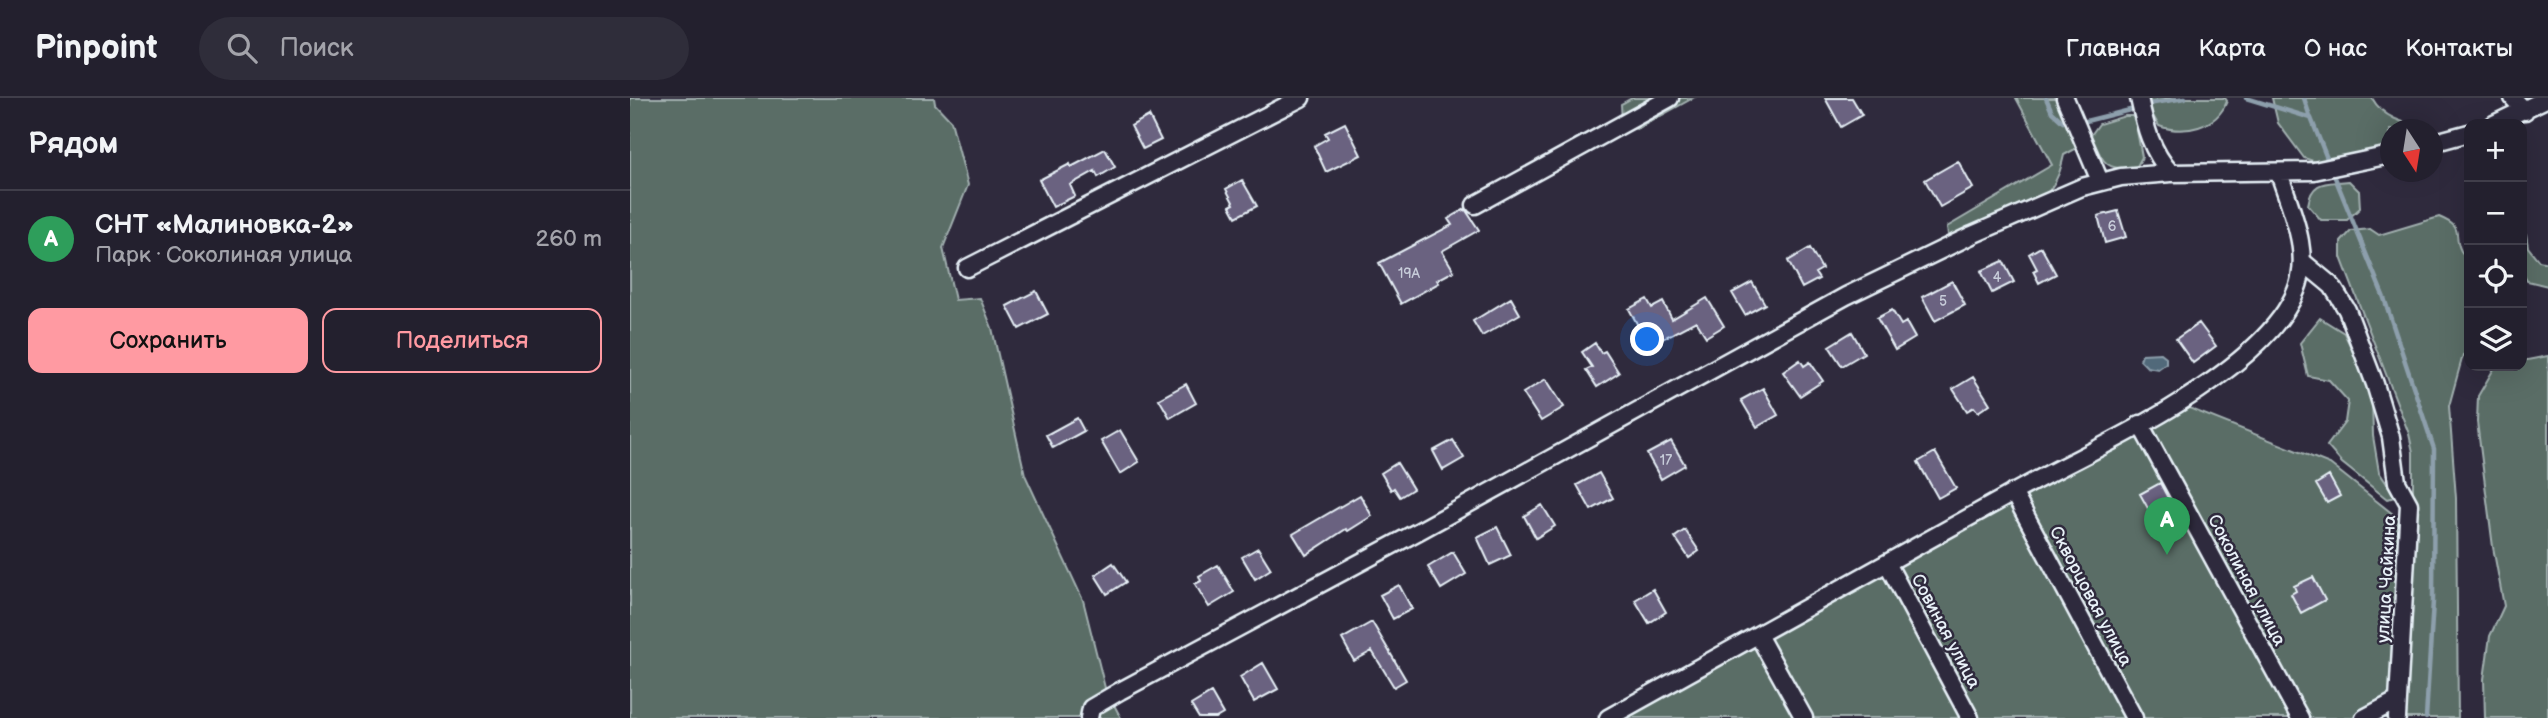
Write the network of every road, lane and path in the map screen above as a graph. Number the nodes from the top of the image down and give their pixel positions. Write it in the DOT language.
graph roads {
  1 [pos="1301,98"];
  2 [pos="1670,98"];
  3 [pos="2065,98"];
  4 [pos="2139,98"];
  5 [pos="2513,98"];
  6 [pos="2548,99"];
  7 [pos="2525,111"];
  8 [pos="2506,119"];
  9 [pos="2464,134"];
  10 [pos="2443,141"];
  11 [pos="2380,157"];
  12 [pos="2171,173"];
  13 [pos="2279,173"];
  14 [pos="2100,181"];
  15 [pos="1475,205"];
  16 [pos="2303,261"];
  17 [pos="967,268"];
  18 [pos="2140,424"];
  19 [pos="2013,492"];
  20 [pos="1887,563"];
  21 [pos="1758,635"];
  22 [pos="2398,700"];
  23 [pos="1635,712"];
  24 [pos="1089,718"];
  25 [pos="1608,718"];
  26 [pos="1804,718"];
  27 [pos="1970,718"];
  28 [pos="2134,718"];
  29 [pos="2300,718"];
  30 [pos="2364,718"];
  31 [pos="2397,718"];
  1 -- 17 [label="street"];
  2 -- 15 [label="street"];
  3 -- 14 [label="street"];
  4 -- 12 [label="street"];
  5 -- 7 [label="street"];
  6 -- 7 [label="street"];
  7 -- 8 [label="street"];
  9 -- 10 [label="street"];
  11 -- 13 [label="street"];
  12 -- 13 [label="street"];
  12 -- 14 [label="street"];
  13 -- 16 [label="street"];
  14 -- 24 [label="street"];
  16 -- 18 [label="street"];
  16 -- 22 [label="street, улица Чайкина"];
  18 -- 19 [label="street"];
  18 -- 29 [label="street, Соколиная улица"];
  19 -- 20 [label="street"];
  19 -- 28 [label="street, Скворцовая улица"];
  20 -- 21 [label="street"];
  20 -- 27 [label="street, Совиная улица"];
  21 -- 23 [label="street"];
  21 -- 26 [label="street"];
  22 -- 30 [label="street"];
  22 -- 31 [label="street, улица Чайкина"];
  23 -- 25 [label="street"];
}
